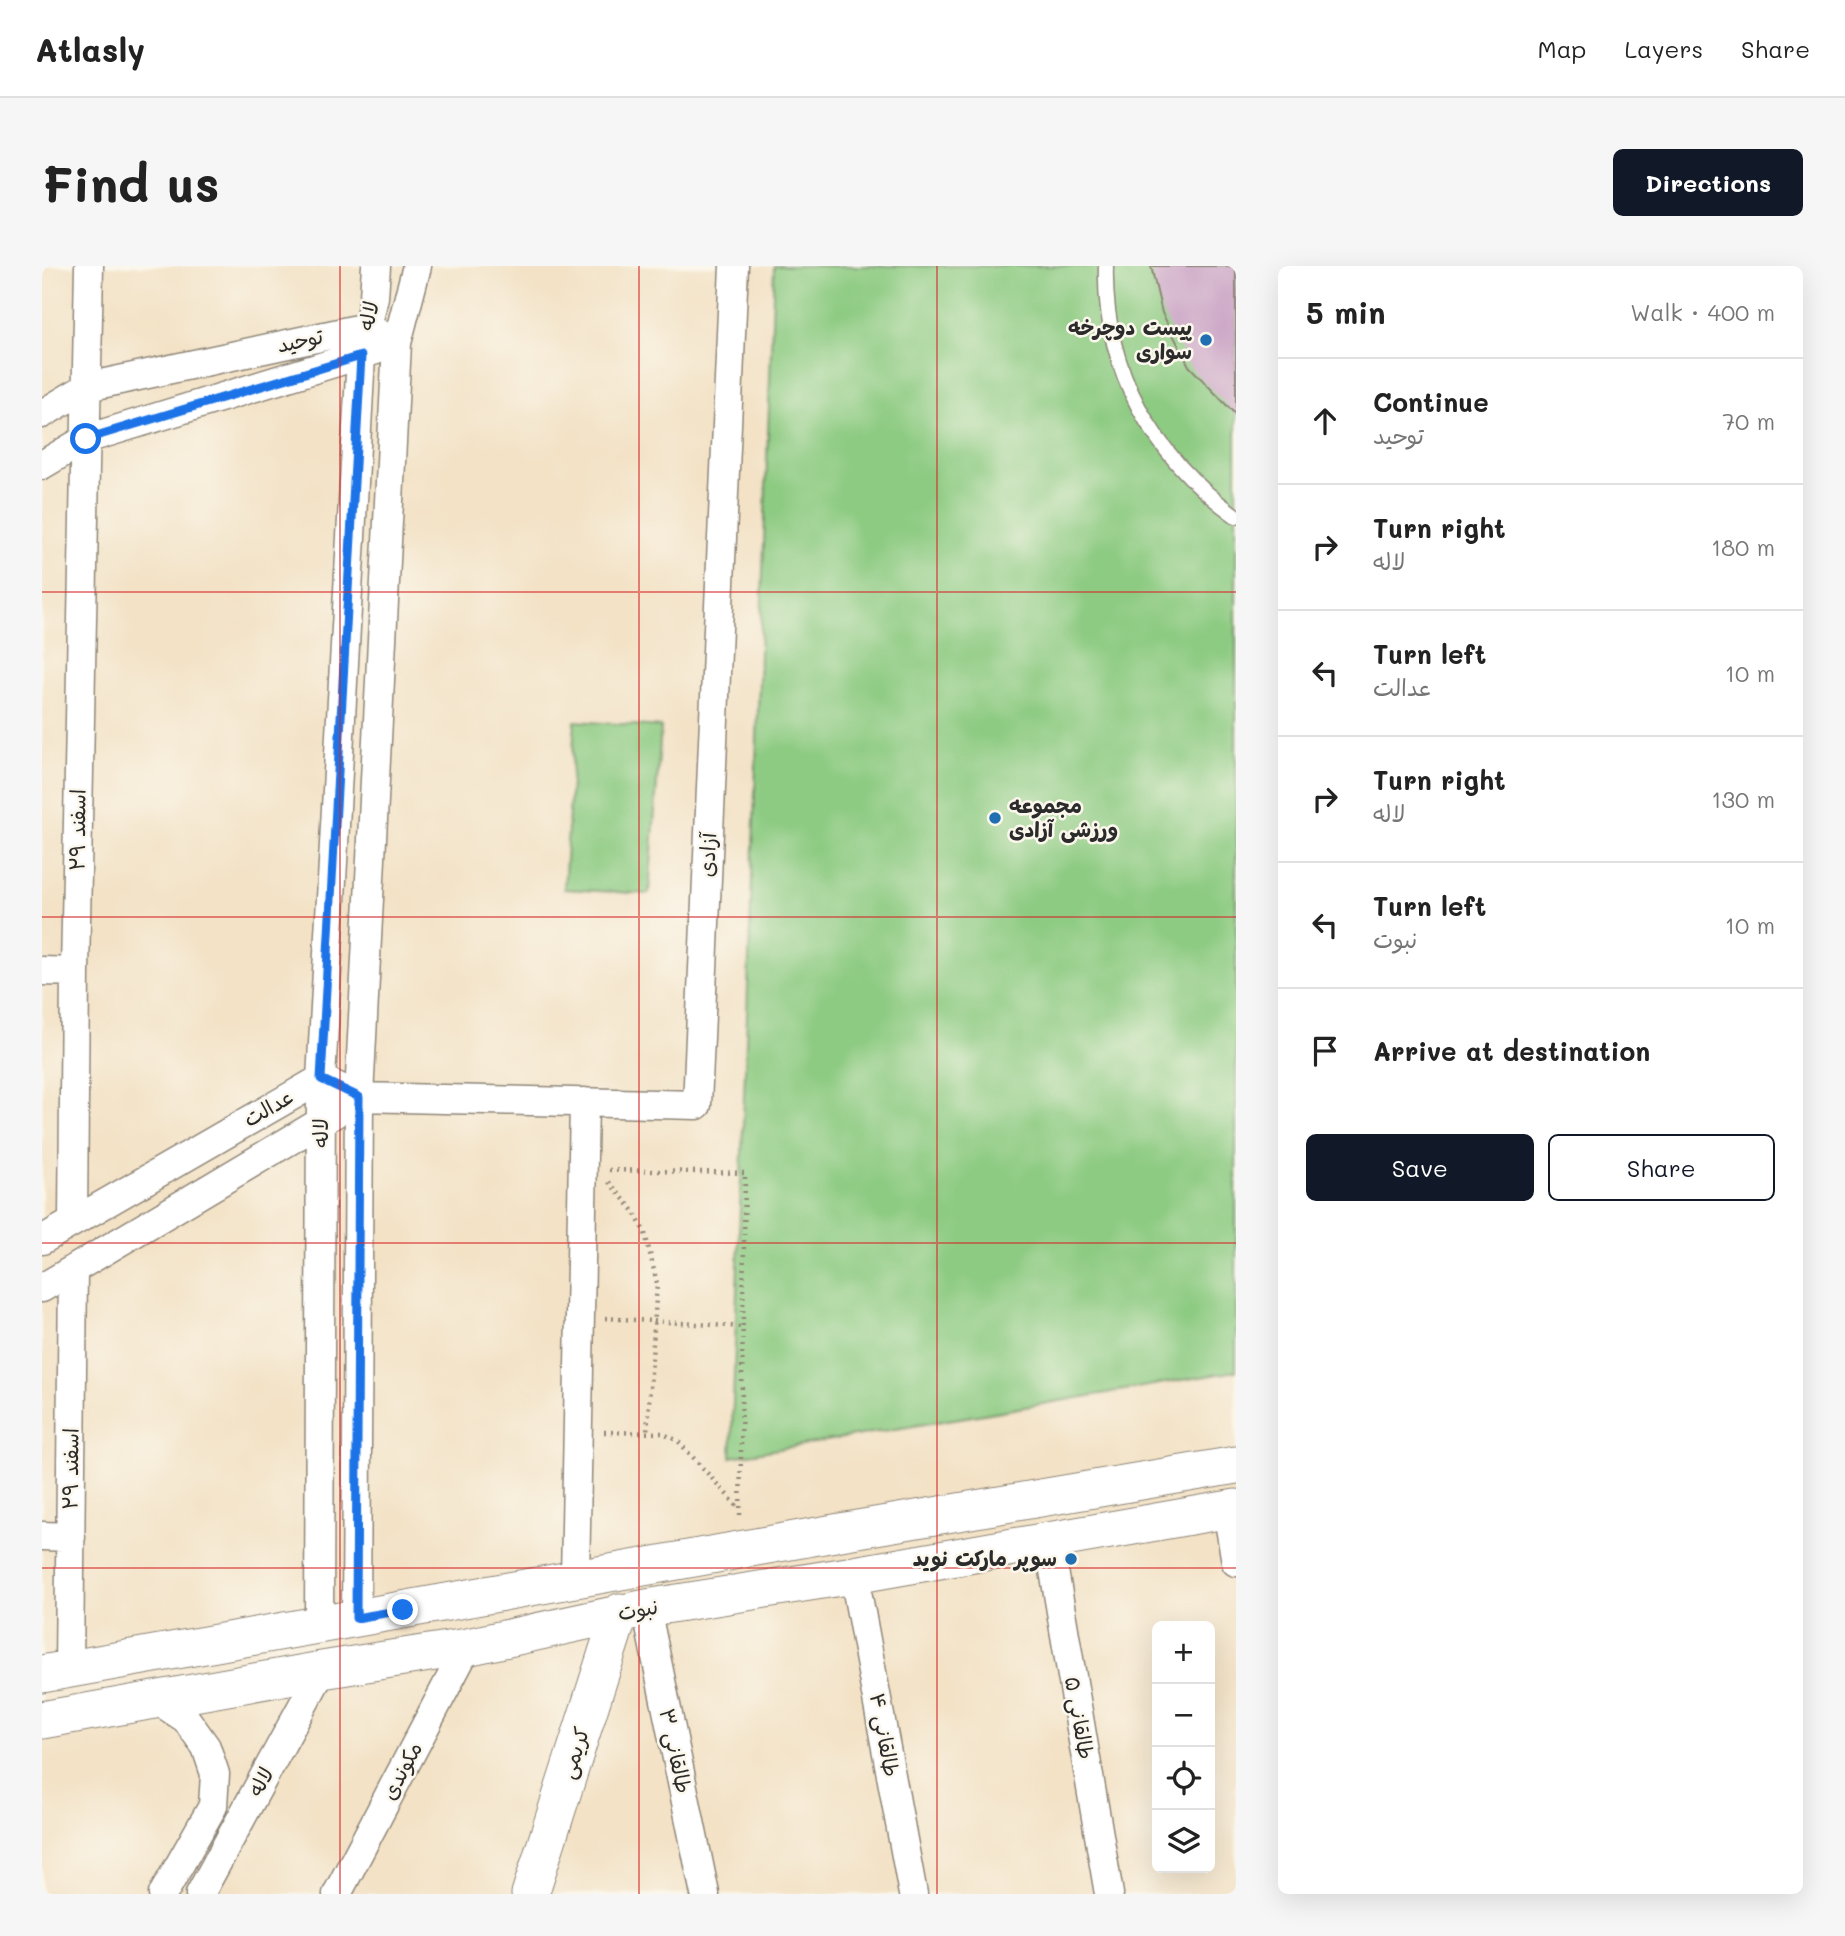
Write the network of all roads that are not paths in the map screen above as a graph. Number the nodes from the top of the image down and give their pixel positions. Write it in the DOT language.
graph roads {
  1 [pos="89,266"];
  2 [pos="376,266"];
  3 [pos="417,266"];
  4 [pos="734,266"];
  5 [pos="1106,266"];
  6 [pos="368,327"];
  7 [pos="397,343"];
  8 [pos="361,356"];
  9 [pos="87,387"];
  10 [pos="42,414"];
  11 [pos="86,439"];
  12 [pos="42,465"];
  13 [pos="1236,516"];
  14 [pos="42,971"];
  15 [pos="75,972"];
  16 [pos="321,1079"];
  17 [pos="359,1097"];
  18 [pos="584,1102"];
  19 [pos="321,1123"];
  20 [pos="74,1222"];
  21 [pos="42,1241"];
  22 [pos="73,1270"];
  23 [pos="42,1288"];
  24 [pos="1236,1465"];
  25 [pos="1231,1509"];
  26 [pos="846,1531"];
  27 [pos="42,1536"];
  28 [pos="71,1537"];
  29 [pos="1049,1541"];
  30 [pos="1236,1562"];
  31 [pos="855,1575"];
  32 [pos="575,1579"];
  33 [pos="403,1610"];
  34 [pos="633,1610"];
  35 [pos="356,1618"];
  36 [pos="319,1625"];
  37 [pos="467,1647"];
  38 [pos="406,1657"];
  39 [pos="322,1670"];
  40 [pos="56,1671"];
  41 [pos="156,1699"];
  42 [pos="46,1726"];
  43 [pos="163,1894"];
  44 [pos="200,1894"];
  45 [pos="337,1894"];
  46 [pos="530,1894"];
  47 [pos="705,1894"];
  48 [pos="913,1894"];
  49 [pos="1109,1894"];
  1 -- 9 [label="street"];
  2 -- 6 [label="street, لاله"];
  3 -- 7 [label="street, لاله"];
  4 -- 18 [label="street, آزادی"];
  5 -- 13 [label="lane"];
  6 -- 7 [label="street"];
  6 -- 8 [label="street, لاله"];
  6 -- 9 [label="street, توحید"];
  7 -- 8 [label="street, توحید"];
  7 -- 17 [label="street, لاله"];
  8 -- 11 [label="street, توحید"];
  8 -- 16 [label="street, لاله"];
  9 -- 10 [label="street, توحید"];
  9 -- 11 [label="street, ۲۹ اسفند"];
  11 -- 12 [label="street, توحید"];
  11 -- 15 [label="street, ۲۹ اسفند"];
  14 -- 15 [label="street"];
  15 -- 20 [label="street, ۲۹ اسفند"];
  16 -- 17 [label="street"];
  16 -- 19 [label="street, لاله"];
  16 -- 20 [label="street, عدالت"];
  17 -- 18 [label="street, آزادی"];
  17 -- 19 [label="street, عدالت"];
  17 -- 35 [label="street, لاله"];
  18 -- 32 [label="street"];
  19 -- 22 [label="street, عدالت"];
  19 -- 36 [label="street, لاله"];
  20 -- 21 [label="street, عدالت"];
  22 -- 23 [label="street, عدالت"];
  22 -- 28 [label="street, ۲۹ اسفند"];
  24 -- 26 [label="street, نبوت"];
  25 -- 29 [label="street, نبوت"];
  25 -- 30 [label="street"];
  26 -- 31 [label="street"];
  26 -- 32 [label="street, نبوت"];
  27 -- 28 [label="street"];
  28 -- 40 [label="street, ۲۹ اسفند"];
  29 -- 31 [label="street, نبوت"];
  29 -- 49 [label="street, طالقانی ۵"];
  31 -- 34 [label="street, نبوت"];
  31 -- 48 [label="street, طالقانی ۴"];
  32 -- 33 [label="street, نبوت"];
  33 -- 35 [label="street, نبوت"];
  33 -- 38 [label="street"];
  34 -- 37 [label="street, نبوت"];
  34 -- 46 [label="street, کریمی"];
  34 -- 47 [label="street, طالقانی ۳"];
  35 -- 36 [label="street, نبوت"];
  35 -- 39 [label="street"];
  36 -- 39 [label="street"];
  36 -- 40 [label="street, نبوت"];
  37 -- 38 [label="street, نبوت"];
  37 -- 45 [label="street, مکوندی"];
  38 -- 39 [label="street, نبوت"];
  39 -- 41 [label="street, نبوت"];
  39 -- 44 [label="street, لاله"];
  41 -- 42 [label="street, نبوت"];
  41 -- 43 [label="street, لاله"];
}
